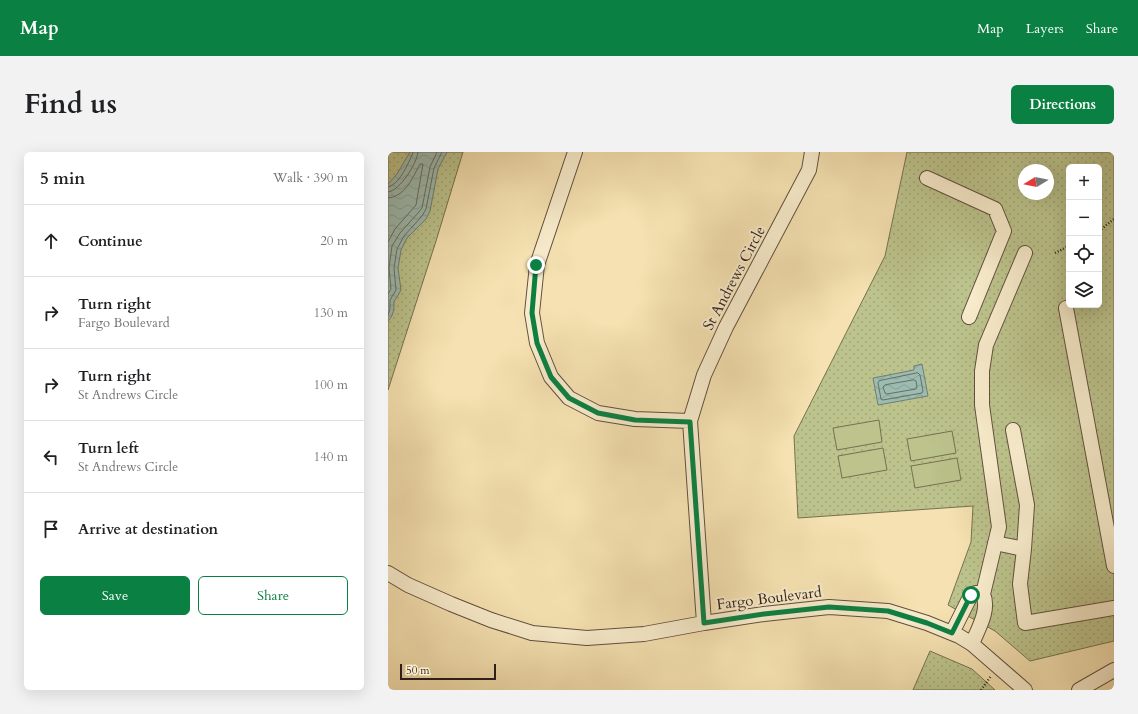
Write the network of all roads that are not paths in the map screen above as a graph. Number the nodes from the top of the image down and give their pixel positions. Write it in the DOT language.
graph roads {
  1 [pos="575,152"];
  2 [pos="812,152"];
  3 [pos="927,178"];
  4 [pos="1025,253"];
  5 [pos="1066,308"];
  6 [pos="969,317"];
  7 [pos="690,422"];
  8 [pos="1013,430"];
  9 [pos="995,543"];
  10 [pos="1024,549"];
  11 [pos="1114,566"];
  12 [pos="388,572"];
  13 [pos="982,594"];
  14 [pos="1114,608"];
  15 [pos="704,623"];
  16 [pos="952,633"];
  17 [pos="972,644"];
  18 [pos="1114,670"];
  19 [pos="1025,690"];
  20 [pos="1079,690"];
  1 -- 7 [label="street"];
  2 -- 7 [label="street, St Andrews Circle"];
  3 -- 6 [label="street"];
  4 -- 9 [label="street"];
  5 -- 11 [label="street"];
  7 -- 15 [label="street, St Andrews Circle"];
  8 -- 10 [label="street"];
  9 -- 10 [label="street"];
  9 -- 13 [label="street"];
  10 -- 14 [label="street"];
  12 -- 15 [label="street, Fargo Boulevard"];
  13 -- 16 [label="street"];
  13 -- 17 [label="street"];
  15 -- 16 [label="street, Fargo Boulevard"];
  16 -- 17 [label="street, Fargo Boulevard"];
  17 -- 19 [label="street, Fargo Boulevard"];
  18 -- 20 [label="street"];
}
